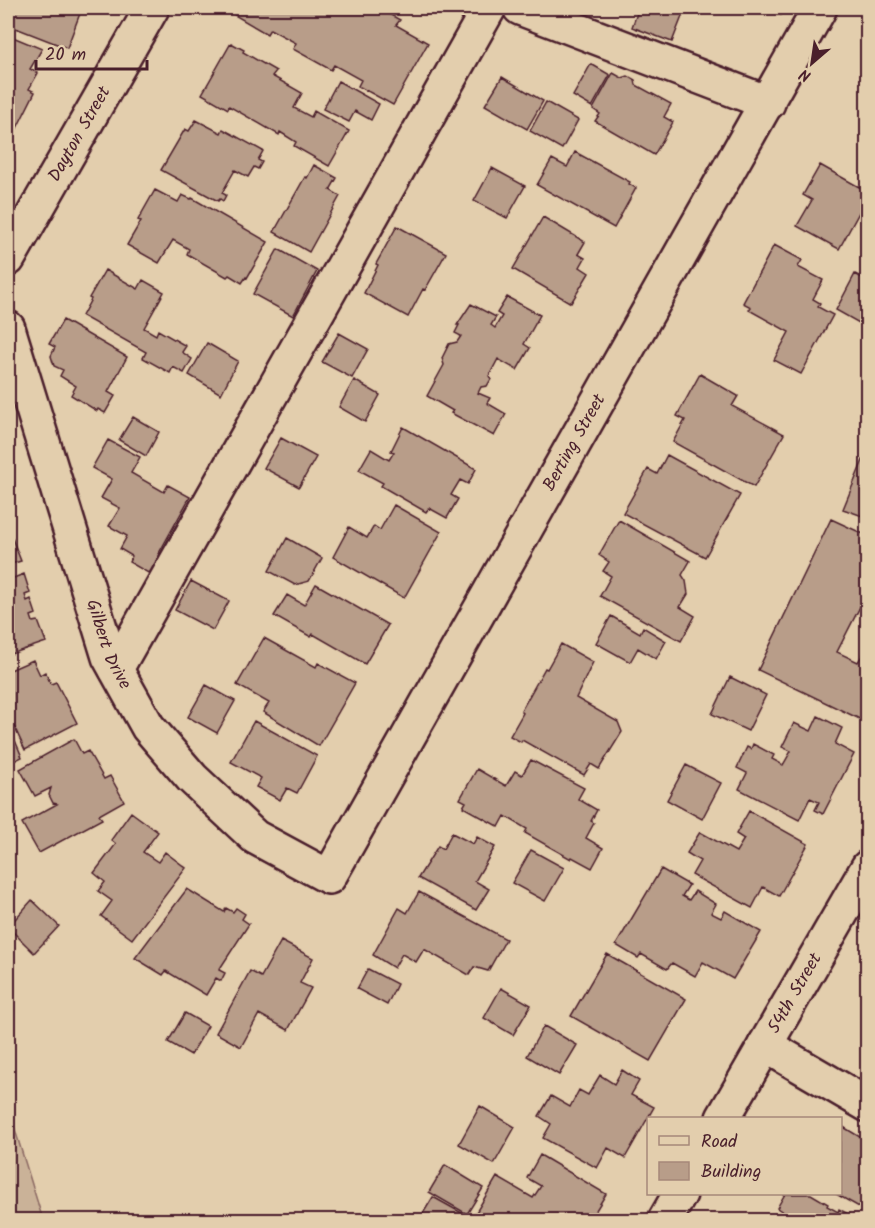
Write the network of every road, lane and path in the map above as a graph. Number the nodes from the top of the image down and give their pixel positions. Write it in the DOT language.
graph roads {
  1 [pos="152,8"];
  2 [pos="489,8"];
  3 [pos="520,8"];
  4 [pos="820,8"];
  5 [pos="768,103"];
  6 [pos="8,259"];
  7 [pos="8,328"];
  8 [pos="116,669"];
  9 [pos="867,867"];
  10 [pos="329,878"];
  11 [pos="765,1045"];
  12 [pos="867,1105"];
  13 [pos="724,1117"];
  14 [pos="679,1195"];
  15 [pos="665,1221"];
  1 -- 6 [label="street, Dayton Street"];
  2 -- 8 [label="street"];
  3 -- 5 [label="street"];
  4 -- 5 [label="street, Berting Street"];
  5 -- 10 [label="street, Berting Street"];
  7 -- 8 [label="street, Gilbert Drive"];
  8 -- 10 [label="street, Gilbert Drive"];
  9 -- 11 [label="street, 54th Street"];
  11 -- 12 [label="street"];
  11 -- 13 [label="street, 54th Street"];
  14 -- 15 [label="street"];
}
